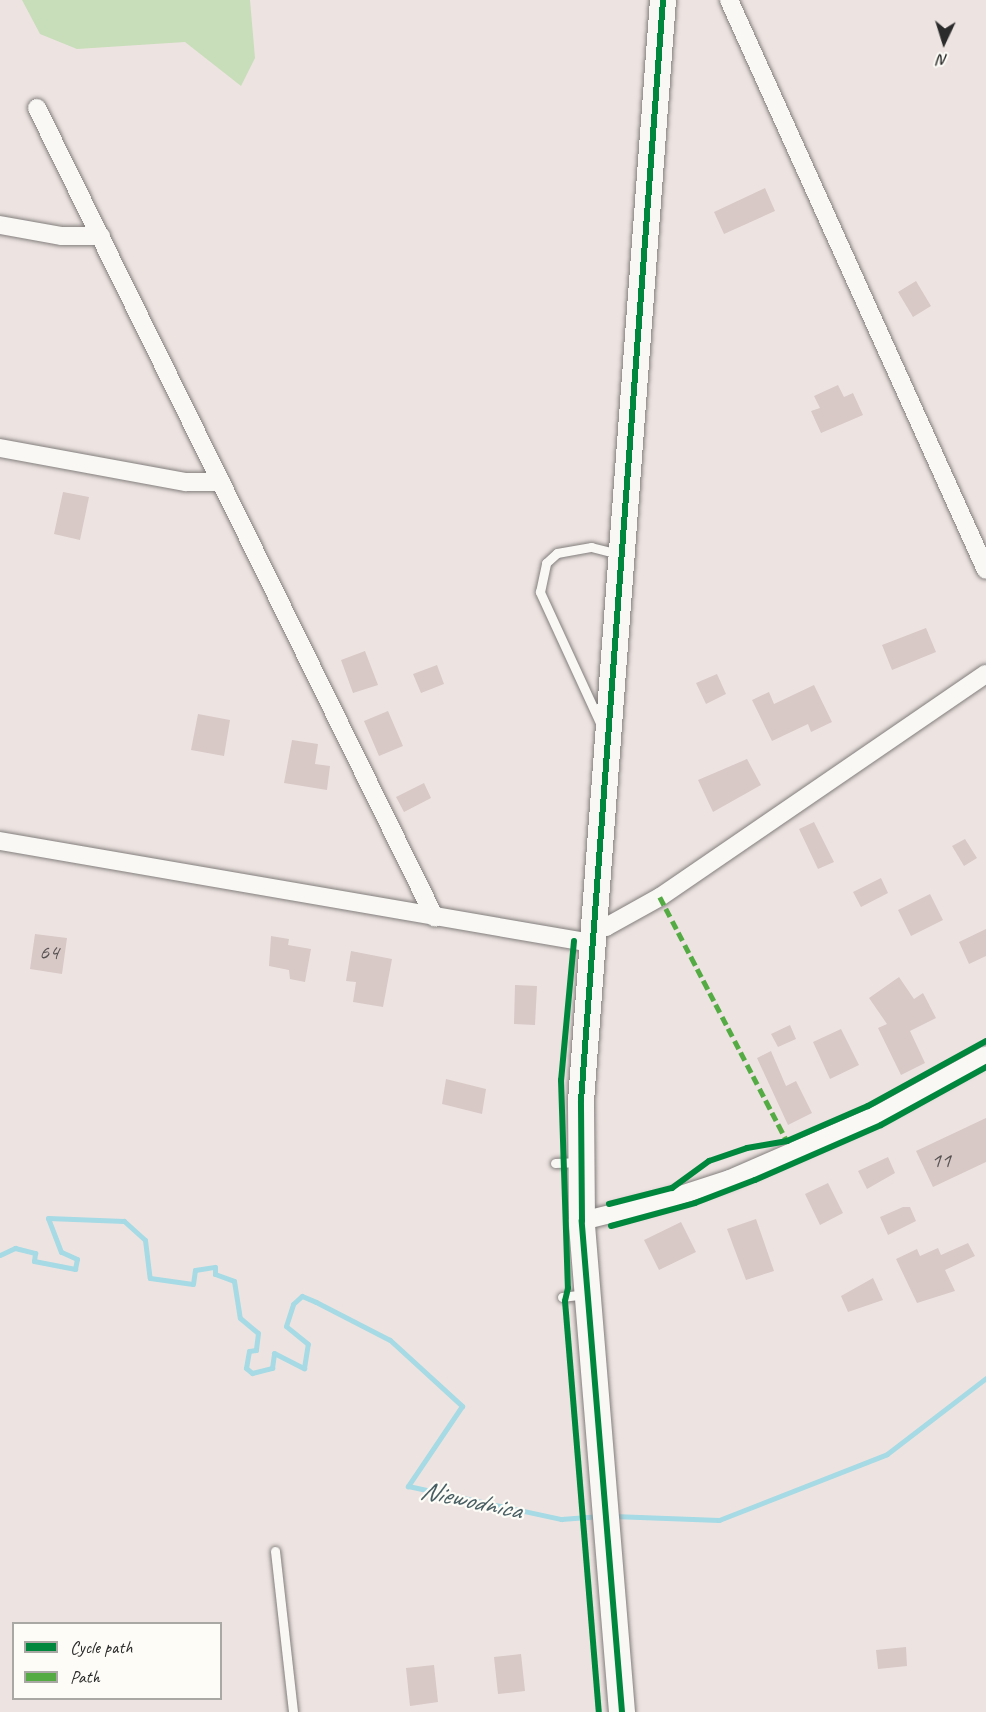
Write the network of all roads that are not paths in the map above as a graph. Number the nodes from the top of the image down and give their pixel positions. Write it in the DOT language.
graph roads {
  1 [pos="663,0"];
  2 [pos="729,0"];
  3 [pos="37,108"];
  4 [pos="0,225"];
  5 [pos="100,236"];
  6 [pos="0,448"];
  7 [pos="221,482"];
  8 [pos="621,554"];
  9 [pos="986,570"];
  10 [pos="986,674"];
  11 [pos="607,739"];
  12 [pos="0,841"];
  13 [pos="435,918"];
  14 [pos="592,936"];
  15 [pos="986,1055"];
  16 [pos="581,1162"];
  17 [pos="555,1163"];
  18 [pos="582,1221"];
  19 [pos="587,1294"];
  20 [pos="562,1297"];
  21 [pos="275,1551"];
  22 [pos="293,1712"];
  23 [pos="622,1712"];
  1 -- 8 [label="street"];
  2 -- 9 [label="street"];
  3 -- 5 [label="street"];
  4 -- 5 [label="street"];
  5 -- 7 [label="street"];
  6 -- 7 [label="street"];
  7 -- 13 [label="street"];
  8 -- 11 [label="street"];
  8 -- 11 [label="lane"];
  10 -- 14 [label="street"];
  11 -- 14 [label="street"];
  12 -- 13 [label="street"];
  13 -- 14 [label="street"];
  14 -- 16 [label="street"];
  15 -- 18 [label="street"];
  16 -- 17 [label="lane"];
  16 -- 18 [label="street"];
  18 -- 19 [label="street"];
  19 -- 20 [label="lane"];
  19 -- 23 [label="street"];
  21 -- 22 [label="lane"];
}
